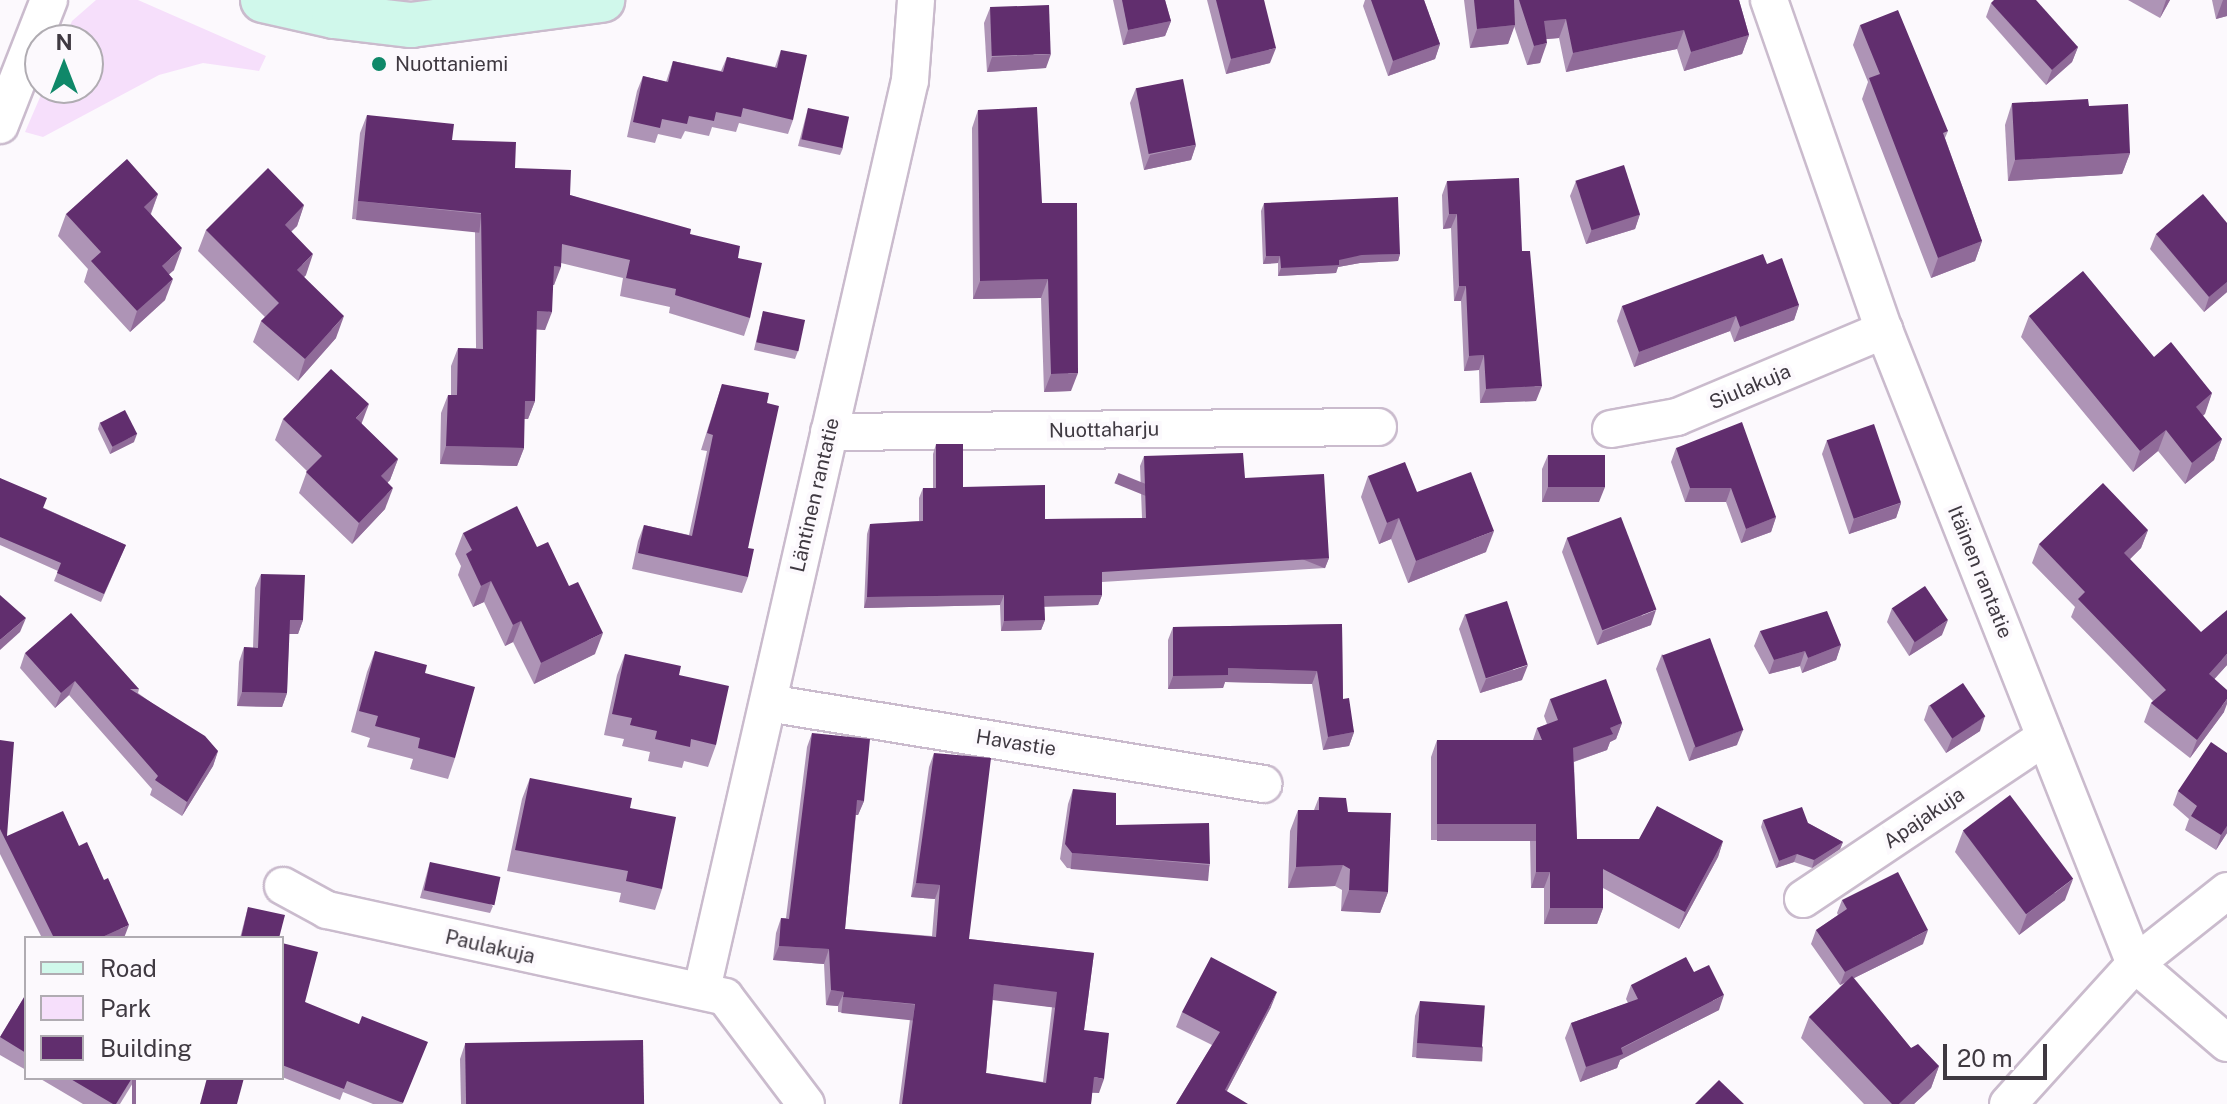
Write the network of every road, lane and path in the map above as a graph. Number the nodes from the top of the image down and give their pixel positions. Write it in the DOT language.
graph roads {
  1 [pos="49,0"];
  2 [pos="263,0"];
  3 [pos="602,0"];
  4 [pos="916,0"];
  5 [pos="1769,0"];
  6 [pos="0,125"];
  7 [pos="1884,330"];
  8 [pos="1378,427"];
  9 [pos="1611,429"];
  10 [pos="829,432"];
  11 [pos="768,703"];
  12 [pos="2045,737"];
  13 [pos="1263,784"];
  14 [pos="283,886"];
  15 [pos="2227,891"];
  16 [pos="1803,899"];
  17 [pos="2135,964"];
  18 [pos="702,989"];
  19 [pos="2227,1043"];
  20 [pos="806,1104"];
  21 [pos="2008,1104"];
  1 -- 6 [label="street"];
  2 -- 3 [label="main road"];
  4 -- 10 [label="street, Läntinen rantatie"];
  5 -- 7 [label="street, Itäinen rantatie"];
  7 -- 9 [label="street, Siulakuja"];
  7 -- 12 [label="street, Itäinen rantatie"];
  8 -- 10 [label="street, Nuottaharju"];
  10 -- 11 [label="street, Läntinen rantatie"];
  11 -- 13 [label="street, Havastie"];
  11 -- 18 [label="street, Läntinen rantatie"];
  12 -- 16 [label="street, Apajakuja"];
  12 -- 17 [label="street, Itäinen rantatie"];
  14 -- 18 [label="street, Paulakuja"];
  15 -- 17 [label="street"];
  17 -- 19 [label="street"];
  17 -- 21 [label="street"];
  18 -- 20 [label="street"];
}
